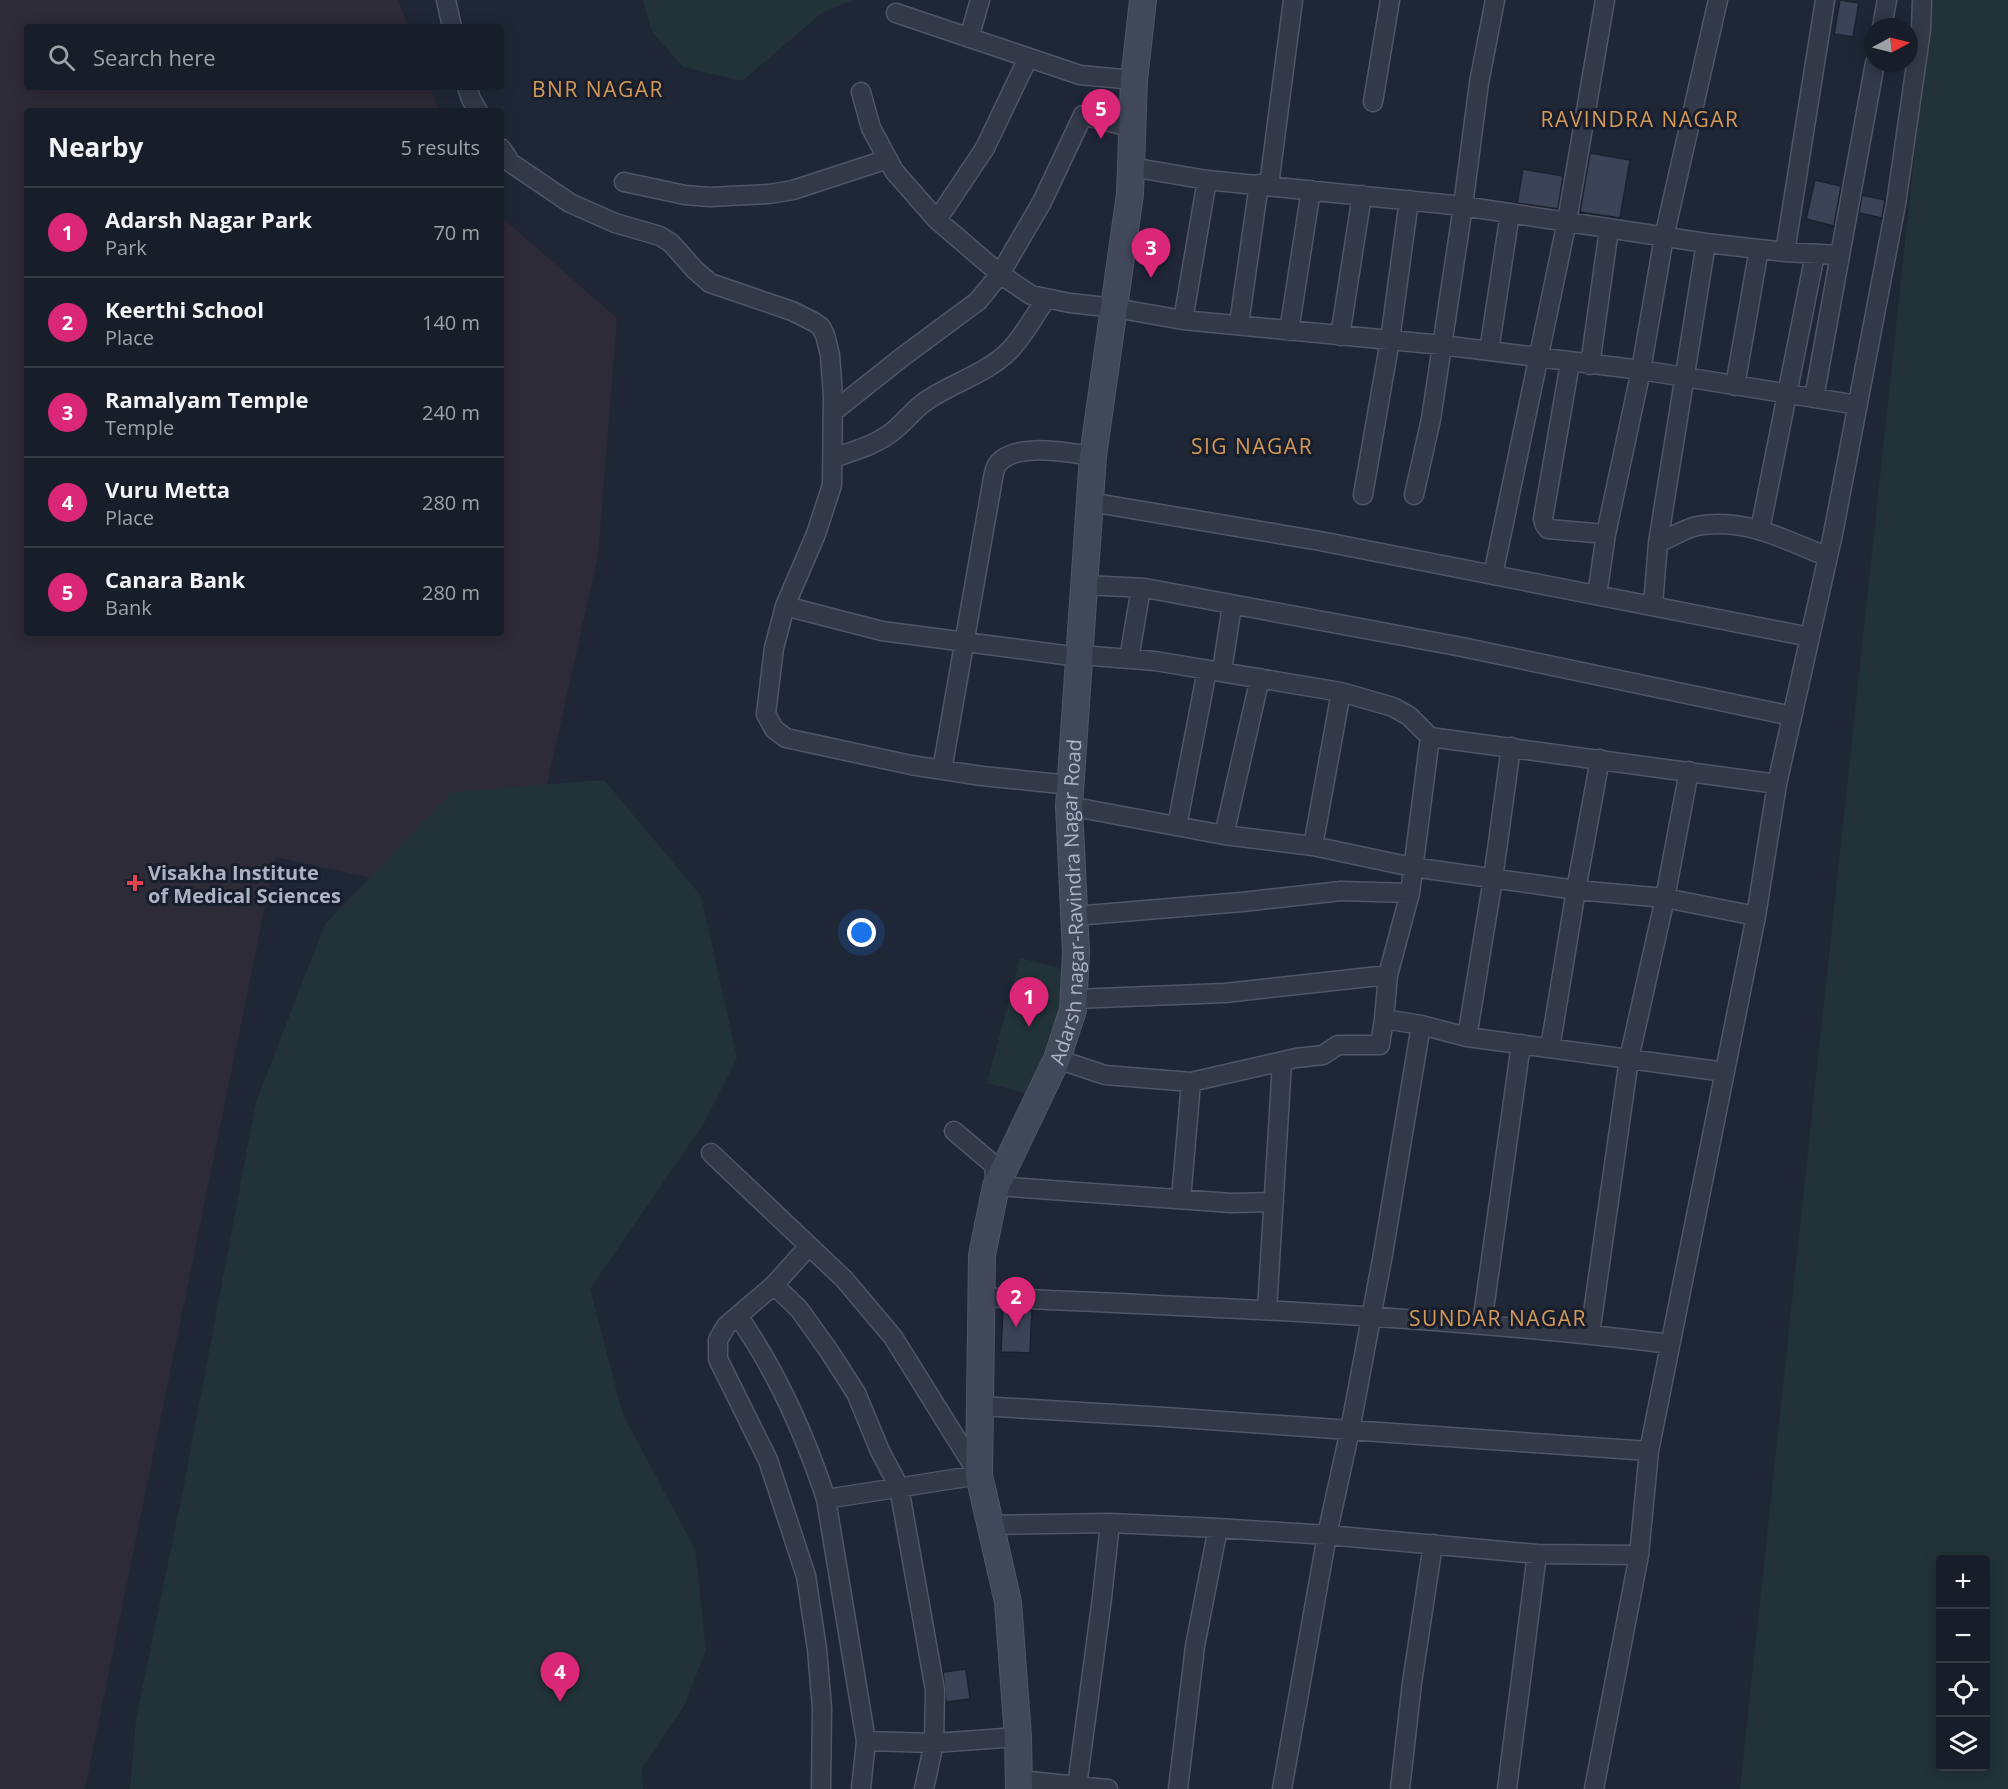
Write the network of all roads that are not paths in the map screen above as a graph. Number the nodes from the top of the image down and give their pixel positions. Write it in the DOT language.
graph roads {
  1 [pos="446,0"];
  2 [pos="980,0"];
  3 [pos="1143,0"];
  4 [pos="1293,0"];
  5 [pos="1390,0"];
  6 [pos="1495,0"];
  7 [pos="1605,0"];
  8 [pos="1718,0"];
  9 [pos="1825,0"];
  10 [pos="1887,0"];
  11 [pos="1922,0"];
  12 [pos="896,13"];
  13 [pos="1884,18"];
  14 [pos="451,24"];
  15 [pos="969,38"];
  16 [pos="1028,58"];
  17 [pos="1873,72"];
  18 [pos="1134,80"];
  19 [pos="468,90"];
  20 [pos="861,92"];
  21 [pos="1373,102"];
  22 [pos="476,108"];
  23 [pos="1133,128"];
  24 [pos="504,152"];
  25 [pos="888,159"];
  26 [pos="1131,167"];
  27 [pos="1207,180"];
  28 [pos="624,182"];
  29 [pos="1264,185"];
  30 [pos="1311,190"];
  31 [pos="1362,195"];
  32 [pos="1409,200"];
  33 [pos="1463,206"];
  34 [pos="1510,213"];
  35 [pos="937,220"];
  36 [pos="1567,221"];
  37 [pos="1609,229"];
  38 [pos="1664,237"];
  39 [pos="1706,243"];
  40 [pos="1759,249"];
  41 [pos="1785,252"];
  42 [pos="1815,254"];
  43 [pos="1839,255"];
  44 [pos="1000,274"];
  45 [pos="1046,298"];
  46 [pos="1115,308"];
  47 [pos="1183,320"];
  48 [pos="1239,324"];
  49 [pos="1289,331"];
  50 [pos="1340,336"];
  51 [pos="1390,340"];
  52 [pos="1442,345"];
  53 [pos="1489,351"];
  54 [pos="1538,359"];
  55 [pos="1570,363"];
  56 [pos="1590,365"];
  57 [pos="1641,370"];
  58 [pos="1684,378"];
  59 [pos="1735,386"];
  60 [pos="1788,393"];
  61 [pos="1814,398"];
  62 [pos="1858,405"];
  63 [pos="833,412"];
  64 [pos="1093,456"];
  65 [pos="833,458"];
  66 [pos="1363,495"];
  67 [pos="1414,495"];
  68 [pos="1090,502"];
  69 [pos="1760,530"];
  70 [pos="1606,534"];
  71 [pos="1658,543"];
  72 [pos="1828,557"];
  73 [pos="1493,575"];
  74 [pos="1085,585"];
  75 [pos="1141,588"];
  76 [pos="1597,595"];
  77 [pos="1232,605"];
  78 [pos="1653,605"];
  79 [pos="785,606"];
  80 [pos="1810,637"];
  81 [pos="964,643"];
  82 [pos="1079,656"];
  83 [pos="1129,659"];
  84 [pos="1214,670"];
  85 [pos="1260,678"];
  86 [pos="1341,692"];
  87 [pos="1792,716"];
  88 [pos="1430,737"];
  89 [pos="1511,747"];
  90 [pos="1600,759"];
  91 [pos="942,770"];
  92 [pos="1689,771"];
  93 [pos="1777,784"];
  94 [pos="1070,796"];
  95 [pos="1178,826"];
  96 [pos="1224,835"];
  97 [pos="1313,846"];
  98 [pos="1412,867"];
  99 [pos="1492,879"];
  100 [pos="1576,890"];
  101 [pos="1410,893"];
  102 [pos="1665,898"];
  103 [pos="1075,916"];
  104 [pos="1756,916"];
  105 [pos="1388,975"];
  106 [pos="1074,999"];
  107 [pos="1384,1019"];
  108 [pos="1421,1025"];
  109 [pos="1467,1037"];
  110 [pos="1521,1044"];
  111 [pos="1550,1048"];
  112 [pos="1057,1059"];
  113 [pos="1629,1059"];
  114 [pos="1282,1063"];
  115 [pos="1725,1071"];
  116 [pos="1191,1082"];
  117 [pos="954,1131"];
  118 [pos="711,1153"];
  119 [pos="996,1186"];
  120 [pos="1181,1199"];
  121 [pos="1275,1202"];
  122 [pos="809,1246"];
  123 [pos="774,1285"];
  124 [pos="981,1297"];
  125 [pos="1267,1310"];
  126 [pos="738,1316"];
  127 [pos="1370,1318"];
  128 [pos="1482,1324"];
  129 [pos="1590,1334"];
  130 [pos="1670,1344"];
  131 [pos="980,1406"];
  132 [pos="1350,1430"];
  133 [pos="1648,1451"];
  134 [pos="979,1475"];
  135 [pos="899,1487"];
  136 [pos="825,1499"];
  137 [pos="1110,1523"];
  138 [pos="990,1525"];
  139 [pos="1218,1528"];
  140 [pos="1328,1535"];
  141 [pos="1433,1544"];
  142 [pos="1538,1554"];
  143 [pos="1639,1555"];
  144 [pos="1018,1737"];
  145 [pos="866,1741"];
  146 [pos="934,1743"];
  147 [pos="1019,1785"];
  148 [pos="1077,1786"];
  149 [pos="821,1789"];
  150 [pos="861,1789"];
  151 [pos="924,1789"];
  152 [pos="1108,1789"];
  153 [pos="1178,1789"];
  154 [pos="1282,1789"];
  155 [pos="1400,1789"];
  156 [pos="1507,1789"];
  157 [pos="1594,1789"];
  1 -- 14 [label="street"];
  2 -- 15 [label="street"];
  3 -- 18 [label="street, Adarsh nagar-Ravindra Nagar Road"];
  4 -- 29 [label="street"];
  5 -- 21 [label="street"];
  6 -- 33 [label="street"];
  7 -- 36 [label="street"];
  8 -- 38 [label="street"];
  9 -- 41 [label="street"];
  10 -- 13 [label="street"];
  11 -- 62 [label="street"];
  12 -- 15 [label="street"];
  15 -- 16 [label="street"];
  16 -- 18 [label="street"];
  16 -- 35 [label="street"];
  17 -- 43 [label="street"];
  18 -- 23 [label="street, Adarsh nagar-Ravindra Nagar Road"];
  19 -- 22 [label="street"];
  20 -- 25 [label="street"];
  23 -- 26 [label="street, Adarsh nagar-Ravindra Nagar Road"];
  23 -- 44 [label="street"];
  24 -- 63 [label="street"];
  25 -- 28 [label="street"];
  25 -- 35 [label="street"];
  26 -- 27 [label="street"];
  26 -- 46 [label="street, Adarsh nagar-Ravindra Nagar Road"];
  27 -- 29 [label="street"];
  27 -- 47 [label="street"];
  29 -- 30 [label="street"];
  29 -- 48 [label="street"];
  30 -- 31 [label="street"];
  30 -- 49 [label="street"];
  31 -- 32 [label="street"];
  31 -- 50 [label="street"];
  32 -- 33 [label="street"];
  32 -- 51 [label="street"];
  33 -- 34 [label="street"];
  33 -- 52 [label="street"];
  34 -- 36 [label="street"];
  34 -- 53 [label="street"];
  35 -- 44 [label="street"];
  36 -- 37 [label="street"];
  36 -- 54 [label="street"];
  37 -- 38 [label="street"];
  37 -- 56 [label="street"];
  38 -- 39 [label="street"];
  38 -- 57 [label="street"];
  39 -- 40 [label="street"];
  39 -- 58 [label="street"];
  40 -- 41 [label="street"];
  40 -- 59 [label="street"];
  41 -- 42 [label="street"];
  42 -- 43 [label="street"];
  42 -- 60 [label="street"];
  43 -- 61 [label="street"];
  44 -- 45 [label="street"];
  44 -- 63 [label="street"];
  45 -- 46 [label="street"];
  45 -- 65 [label="street"];
  46 -- 47 [label="street"];
  46 -- 64 [label="street, Adarsh nagar-Ravindra Nagar Road"];
  47 -- 48 [label="street"];
  48 -- 49 [label="street"];
  49 -- 50 [label="street"];
  50 -- 51 [label="street"];
  51 -- 52 [label="street"];
  51 -- 66 [label="street"];
  52 -- 53 [label="street"];
  52 -- 67 [label="street"];
  53 -- 54 [label="street"];
  54 -- 55 [label="street"];
  54 -- 73 [label="street"];
  55 -- 56 [label="street"];
  55 -- 70 [label="street"];
  56 -- 57 [label="street"];
  57 -- 58 [label="street"];
  57 -- 70 [label="street"];
  58 -- 59 [label="street"];
  58 -- 71 [label="street"];
  59 -- 60 [label="street"];
  60 -- 61 [label="street"];
  60 -- 69 [label="street"];
  61 -- 62 [label="street"];
  62 -- 72 [label="street"];
  63 -- 65 [label="street"];
  64 -- 68 [label="street, Adarsh nagar-Ravindra Nagar Road"];
  64 -- 81 [label="street"];
  65 -- 79 [label="street"];
  68 -- 73 [label="street"];
  68 -- 74 [label="street, Adarsh nagar-Ravindra Nagar Road"];
  69 -- 71 [label="street"];
  69 -- 72 [label="street"];
  70 -- 76 [label="street"];
  71 -- 78 [label="street"];
  72 -- 80 [label="street"];
  73 -- 76 [label="street"];
  74 -- 75 [label="street"];
  74 -- 82 [label="street, Adarsh nagar-Ravindra Nagar Road"];
  75 -- 77 [label="street"];
  75 -- 83 [label="street"];
  76 -- 78 [label="street"];
  77 -- 84 [label="street"];
  77 -- 87 [label="street"];
  78 -- 80 [label="street"];
  79 -- 81 [label="street"];
  79 -- 91 [label="street"];
  80 -- 87 [label="street"];
  81 -- 82 [label="street"];
  81 -- 91 [label="street"];
  82 -- 83 [label="street"];
  82 -- 94 [label="street, Adarsh nagar-Ravindra Nagar Road"];
  83 -- 84 [label="street"];
  84 -- 85 [label="street"];
  84 -- 95 [label="street"];
  85 -- 86 [label="street"];
  85 -- 96 [label="street"];
  86 -- 88 [label="street"];
  86 -- 97 [label="street"];
  87 -- 93 [label="street"];
  88 -- 89 [label="street"];
  88 -- 98 [label="street"];
  89 -- 90 [label="street"];
  89 -- 99 [label="street"];
  90 -- 92 [label="street"];
  90 -- 100 [label="street"];
  91 -- 94 [label="street"];
  92 -- 93 [label="street"];
  92 -- 102 [label="street"];
  93 -- 104 [label="street"];
  94 -- 95 [label="street"];
  94 -- 103 [label="street, Adarsh nagar-Ravindra Nagar Road"];
  95 -- 96 [label="street"];
  96 -- 97 [label="street"];
  97 -- 98 [label="street"];
  98 -- 99 [label="street"];
  98 -- 101 [label="street"];
  99 -- 100 [label="street"];
  99 -- 109 [label="street"];
  100 -- 102 [label="street"];
  100 -- 111 [label="street"];
  101 -- 103 [label="street"];
  101 -- 105 [label="street"];
  102 -- 104 [label="street"];
  102 -- 113 [label="street"];
  103 -- 106 [label="street, Adarsh nagar-Ravindra Nagar Road"];
  104 -- 115 [label="street"];
  105 -- 106 [label="street"];
  105 -- 107 [label="street"];
  106 -- 112 [label="street, Adarsh nagar-Ravindra Nagar Road"];
  107 -- 108 [label="street"];
  107 -- 114 [label="street"];
  108 -- 109 [label="street"];
  108 -- 127 [label="street"];
  109 -- 110 [label="street"];
  110 -- 111 [label="street"];
  110 -- 128 [label="street"];
  111 -- 113 [label="street"];
  112 -- 116 [label="street"];
  112 -- 119 [label="street, Adarsh nagar-Ravindra Nagar Road"];
  113 -- 115 [label="street"];
  113 -- 129 [label="street"];
  114 -- 116 [label="street"];
  114 -- 121 [label="street"];
  115 -- 130 [label="street"];
  116 -- 120 [label="street"];
  117 -- 119 [label="street"];
  118 -- 122 [label="street"];
  119 -- 120 [label="street"];
  119 -- 124 [label="street, Adarsh nagar-Ravindra Nagar Road"];
  120 -- 121 [label="street"];
  121 -- 125 [label="street"];
  122 -- 123 [label="street"];
  122 -- 134 [label="street"];
  123 -- 126 [label="street"];
  123 -- 135 [label="street"];
  124 -- 125 [label="street"];
  124 -- 131 [label="street, Adarsh nagar-Ravindra Nagar Road"];
  125 -- 127 [label="street"];
  126 -- 136 [label="street"];
  126 -- 149 [label="street"];
  127 -- 128 [label="street"];
  127 -- 132 [label="street"];
  128 -- 129 [label="street"];
  129 -- 130 [label="street"];
  130 -- 133 [label="street"];
  131 -- 132 [label="street"];
  131 -- 134 [label="street, Adarsh nagar-Ravindra Nagar Road"];
  132 -- 133 [label="street"];
  132 -- 140 [label="street"];
  133 -- 143 [label="street"];
  134 -- 135 [label="street"];
  134 -- 138 [label="street, Adarsh nagar-Ravindra Nagar Road"];
  135 -- 136 [label="street"];
  135 -- 146 [label="street"];
  136 -- 145 [label="street"];
  137 -- 138 [label="street"];
  137 -- 139 [label="street"];
  137 -- 148 [label="street"];
  138 -- 144 [label="street, Adarsh nagar-Ravindra Nagar Road"];
  139 -- 140 [label="street"];
  139 -- 153 [label="street"];
  140 -- 141 [label="street"];
  140 -- 154 [label="street"];
  141 -- 142 [label="street"];
  141 -- 155 [label="street"];
  142 -- 143 [label="street"];
  142 -- 156 [label="street"];
  143 -- 157 [label="street"];
  144 -- 146 [label="street"];
  144 -- 147 [label="street, Adarsh nagar-Ravindra Nagar Road"];
  145 -- 146 [label="street"];
  145 -- 150 [label="street"];
  146 -- 151 [label="street"];
  147 -- 148 [label="street"];
  148 -- 152 [label="street"];
}
